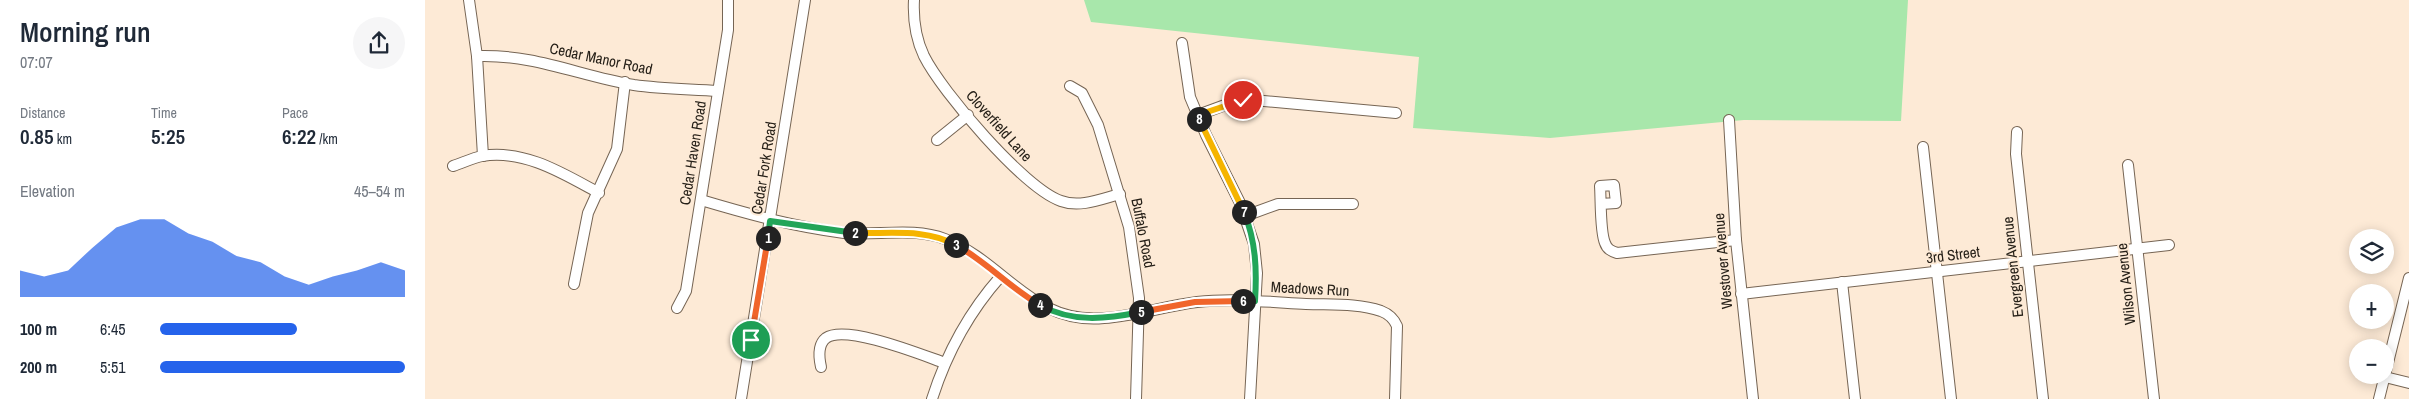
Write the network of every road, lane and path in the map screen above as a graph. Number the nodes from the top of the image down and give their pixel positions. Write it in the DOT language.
graph roads {
  1 [pos="469,0"];
  2 [pos="728,0"];
  3 [pos="805,0"];
  4 [pos="914,0"];
  5 [pos="1182,43"];
  6 [pos="477,56"];
  7 [pos="625,82"];
  8 [pos="1070,86"];
  9 [pos="718,91"];
  10 [pos="1396,113"];
  11 [pos="968,115"];
  12 [pos="1198,115"];
  13 [pos="1729,120"];
  14 [pos="2017,132"];
  15 [pos="937,140"];
  16 [pos="1923,147"];
  17 [pos="483,156"];
  18 [pos="2128,165"];
  19 [pos="453,166"];
  20 [pos="599,193"];
  21 [pos="1120,194"];
  22 [pos="701,200"];
  23 [pos="1353,204"];
  24 [pos="1601,204"];
  25 [pos="1245,216"];
  26 [pos="770,221"];
  27 [pos="1735,240"];
  28 [pos="2169,245"];
  29 [pos="2137,250"];
  30 [pos="2028,262"];
  31 [pos="1938,271"];
  32 [pos="1001,276"];
  33 [pos="2409,281"];
  34 [pos="1841,282"];
  35 [pos="574,284"];
  36 [pos="1741,294"];
  37 [pos="1255,301"];
  38 [pos="677,308"];
  39 [pos="1139,313"];
  40 [pos="2394,341"];
  41 [pos="945,363"];
  42 [pos="821,367"];
  43 [pos="2394,379"];
  44 [pos="2409,383"];
  45 [pos="2383,384"];
  46 [pos="741,399"];
  47 [pos="933,399"];
  48 [pos="1136,399"];
  49 [pos="1250,399"];
  50 [pos="1395,399"];
  51 [pos="1753,399"];
  52 [pos="1855,399"];
  53 [pos="1951,399"];
  54 [pos="2043,399"];
  55 [pos="2154,399"];
  56 [pos="2379,399"];
  1 -- 6 [label="street"];
  2 -- 9 [label="street, Cedar Haven Road"];
  3 -- 26 [label="street, Cedar Fork Road"];
  4 -- 11 [label="street, Cloverfield Lane"];
  5 -- 12 [label="street"];
  6 -- 7 [label="street, Cedar Manor Road"];
  6 -- 17 [label="street"];
  7 -- 9 [label="street, Cedar Manor Road"];
  7 -- 20 [label="street"];
  8 -- 21 [label="street, Buffalo Road"];
  9 -- 22 [label="street, Cedar Haven Road"];
  10 -- 12 [label="street"];
  11 -- 15 [label="street"];
  11 -- 21 [label="street, Cloverfield Lane"];
  12 -- 25 [label="street"];
  13 -- 27 [label="street, Westover Avenue"];
  14 -- 30 [label="street, Evergreen Avenue"];
  16 -- 31 [label="street"];
  17 -- 19 [label="street"];
  17 -- 20 [label="street"];
  18 -- 29 [label="street, Wilson Avenue"];
  20 -- 35 [label="street"];
  21 -- 39 [label="street, Buffalo Road"];
  22 -- 26 [label="street, Meadows Run"];
  22 -- 38 [label="street, Cedar Haven Road"];
  23 -- 25 [label="street"];
  24 -- 27 [label="street"];
  25 -- 37 [label="street"];
  26 -- 32 [label="street, Meadows Run"];
  26 -- 46 [label="street, Cedar Fork Road"];
  27 -- 36 [label="street, Westover Avenue"];
  28 -- 29 [label="street, 3rd Street"];
  29 -- 30 [label="street, 3rd Street"];
  29 -- 55 [label="street, Wilson Avenue"];
  30 -- 31 [label="street, 3rd Street"];
  30 -- 54 [label="street, Evergreen Avenue"];
  31 -- 34 [label="street, 3rd Street"];
  31 -- 53 [label="street"];
  32 -- 39 [label="street, Meadows Run"];
  32 -- 41 [label="street"];
  33 -- 40 [label="street"];
  34 -- 36 [label="street, 3rd Street"];
  34 -- 52 [label="street"];
  36 -- 51 [label="street, Westover Avenue"];
  37 -- 39 [label="street, Meadows Run"];
  37 -- 49 [label="street"];
  37 -- 50 [label="street, Meadows Run"];
  39 -- 48 [label="street, Buffalo Road"];
  41 -- 42 [label="street"];
  41 -- 47 [label="street"];
  43 -- 44 [label="street"];
  45 -- 56 [label="street"];
}
